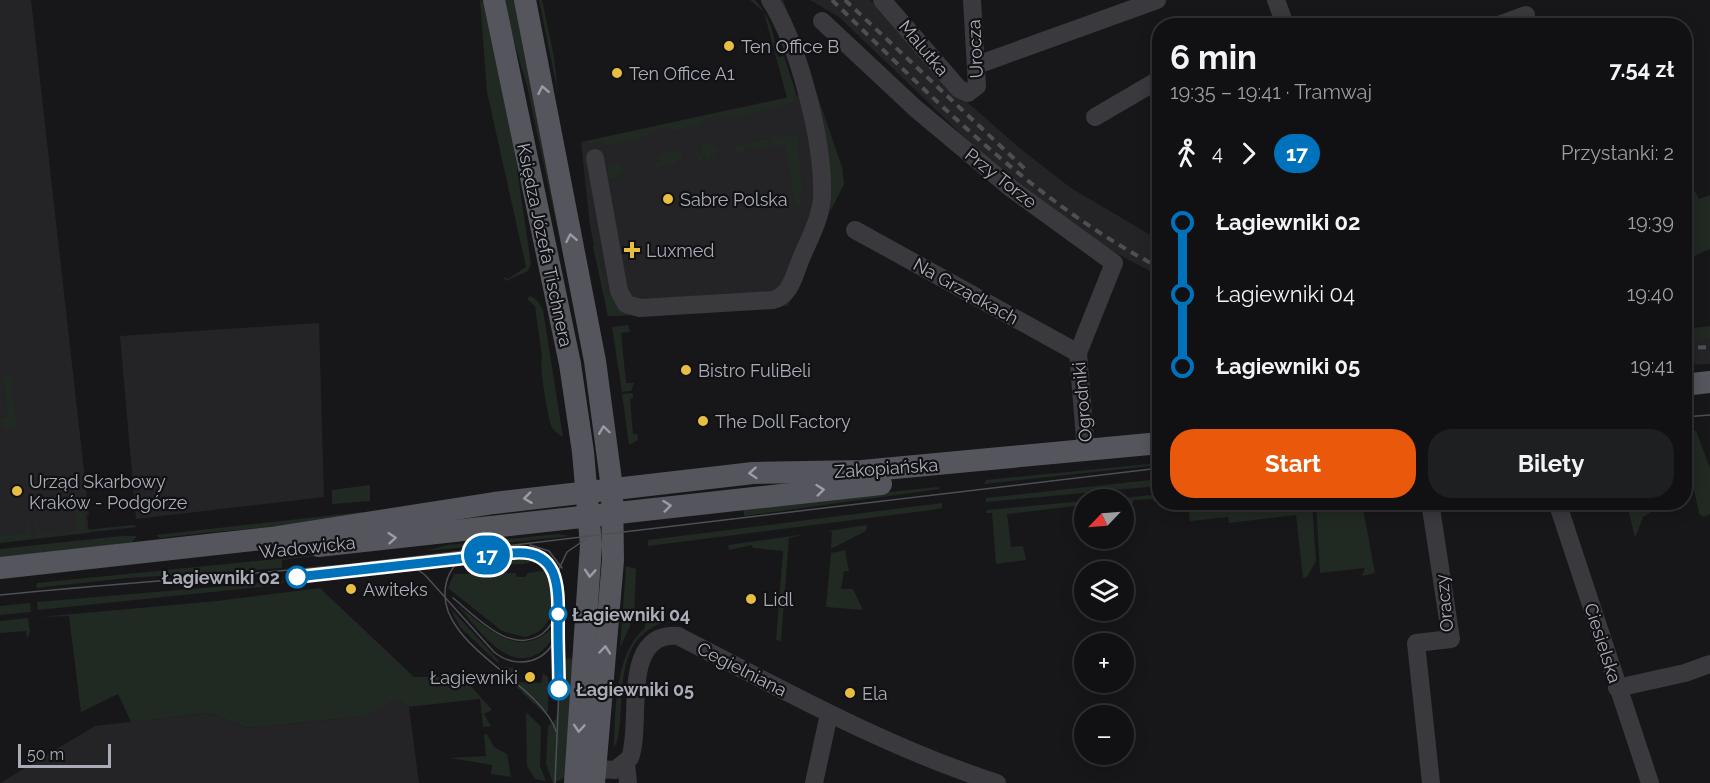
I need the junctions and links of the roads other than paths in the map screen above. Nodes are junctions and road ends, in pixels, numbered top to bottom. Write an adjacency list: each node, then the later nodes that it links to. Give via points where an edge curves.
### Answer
1 (494, 0): 25 (main road, Księdza Józefa Tischnera, via 570,364)
2 (525, 0): 24 (main road, Księdza Józefa Tischnera, one-way to 2, via 595,361)
3 (770, 0): 14 (street, via 785,28 805,87 816,133 822,196 820,212 783,296 773,300 640,309 626,304 619,291)
4 (882, 0): 12 (street, Malutka, via 959,89)
5 (972, 0): 10 (street, Urocza)
6 (1157, 0): 10 (street)
7 (1276, 0): 8 (street)
8 (1283, 18)
9 (822, 21): 16 (street, Przy Torze, via 915,108 1012,189 1114,263)
10 (978, 65): 12 (street, Urocza, via 977,86)
11 (1152, 84): 13 (street)
12 (968, 93)
13 (1095, 117)
14 (595, 158)
15 (855, 230): 16 (street, Na Grządkach)
16 (1078, 353): 22 (street, Ogrodniki)
17 (1710, 382): 18 (main road)
18 (1692, 384)
19 (1710, 396): 20 (main road)
20 (1692, 398)
21 (1152, 444): 22 (main road, Zakopiańska)
22 (1086, 451): 24 (main road, Zakopiańska, one-way to 24, via 862,471 753,473)
23 (1152, 456): 28 (main road, Zakopiańska, one-way to 23)
24 (612, 488): 25 (main road, Wadowicka); 28 (main road, Księdza Józefa Tischnera)
25 (586, 491): 29 (main road, Księdza Józefa Tischnera); 30 (main road, Wadowicka, one-way to 30, via 300,534)
26 (1431, 510): 40 (street, Oraczy, via 1451,639 1416,643)
27 (1560, 510): 33 (street, Ciesielska)
28 (614, 512): 29 (main road, Wadowicka); 36 (main road, Księdza Józefa Tischnera, one-way to 28, via 613,560)
29 (589, 515): 31 (main road, Wadowicka, one-way to 29); 36 (main road, Księdza Józefa Tischnera, one-way to 36)
30 (0, 568)
31 (0, 581)
32 (1710, 664): 33 (street, via 1685,674)
33 (1617, 688): 41 (street, Ciesielska)
34 (829, 714): 35 (street, Cegielniana, via 678,636 667,635 643,650 632,754); 38 (street); 39 (street, Cegielniana, via 946,767)
35 (626, 764): 36 (street); 37 (street)
36 (585, 776)
37 (628, 783)
38 (814, 783)
39 (997, 783)
40 (1431, 783)
41 (1650, 783)

